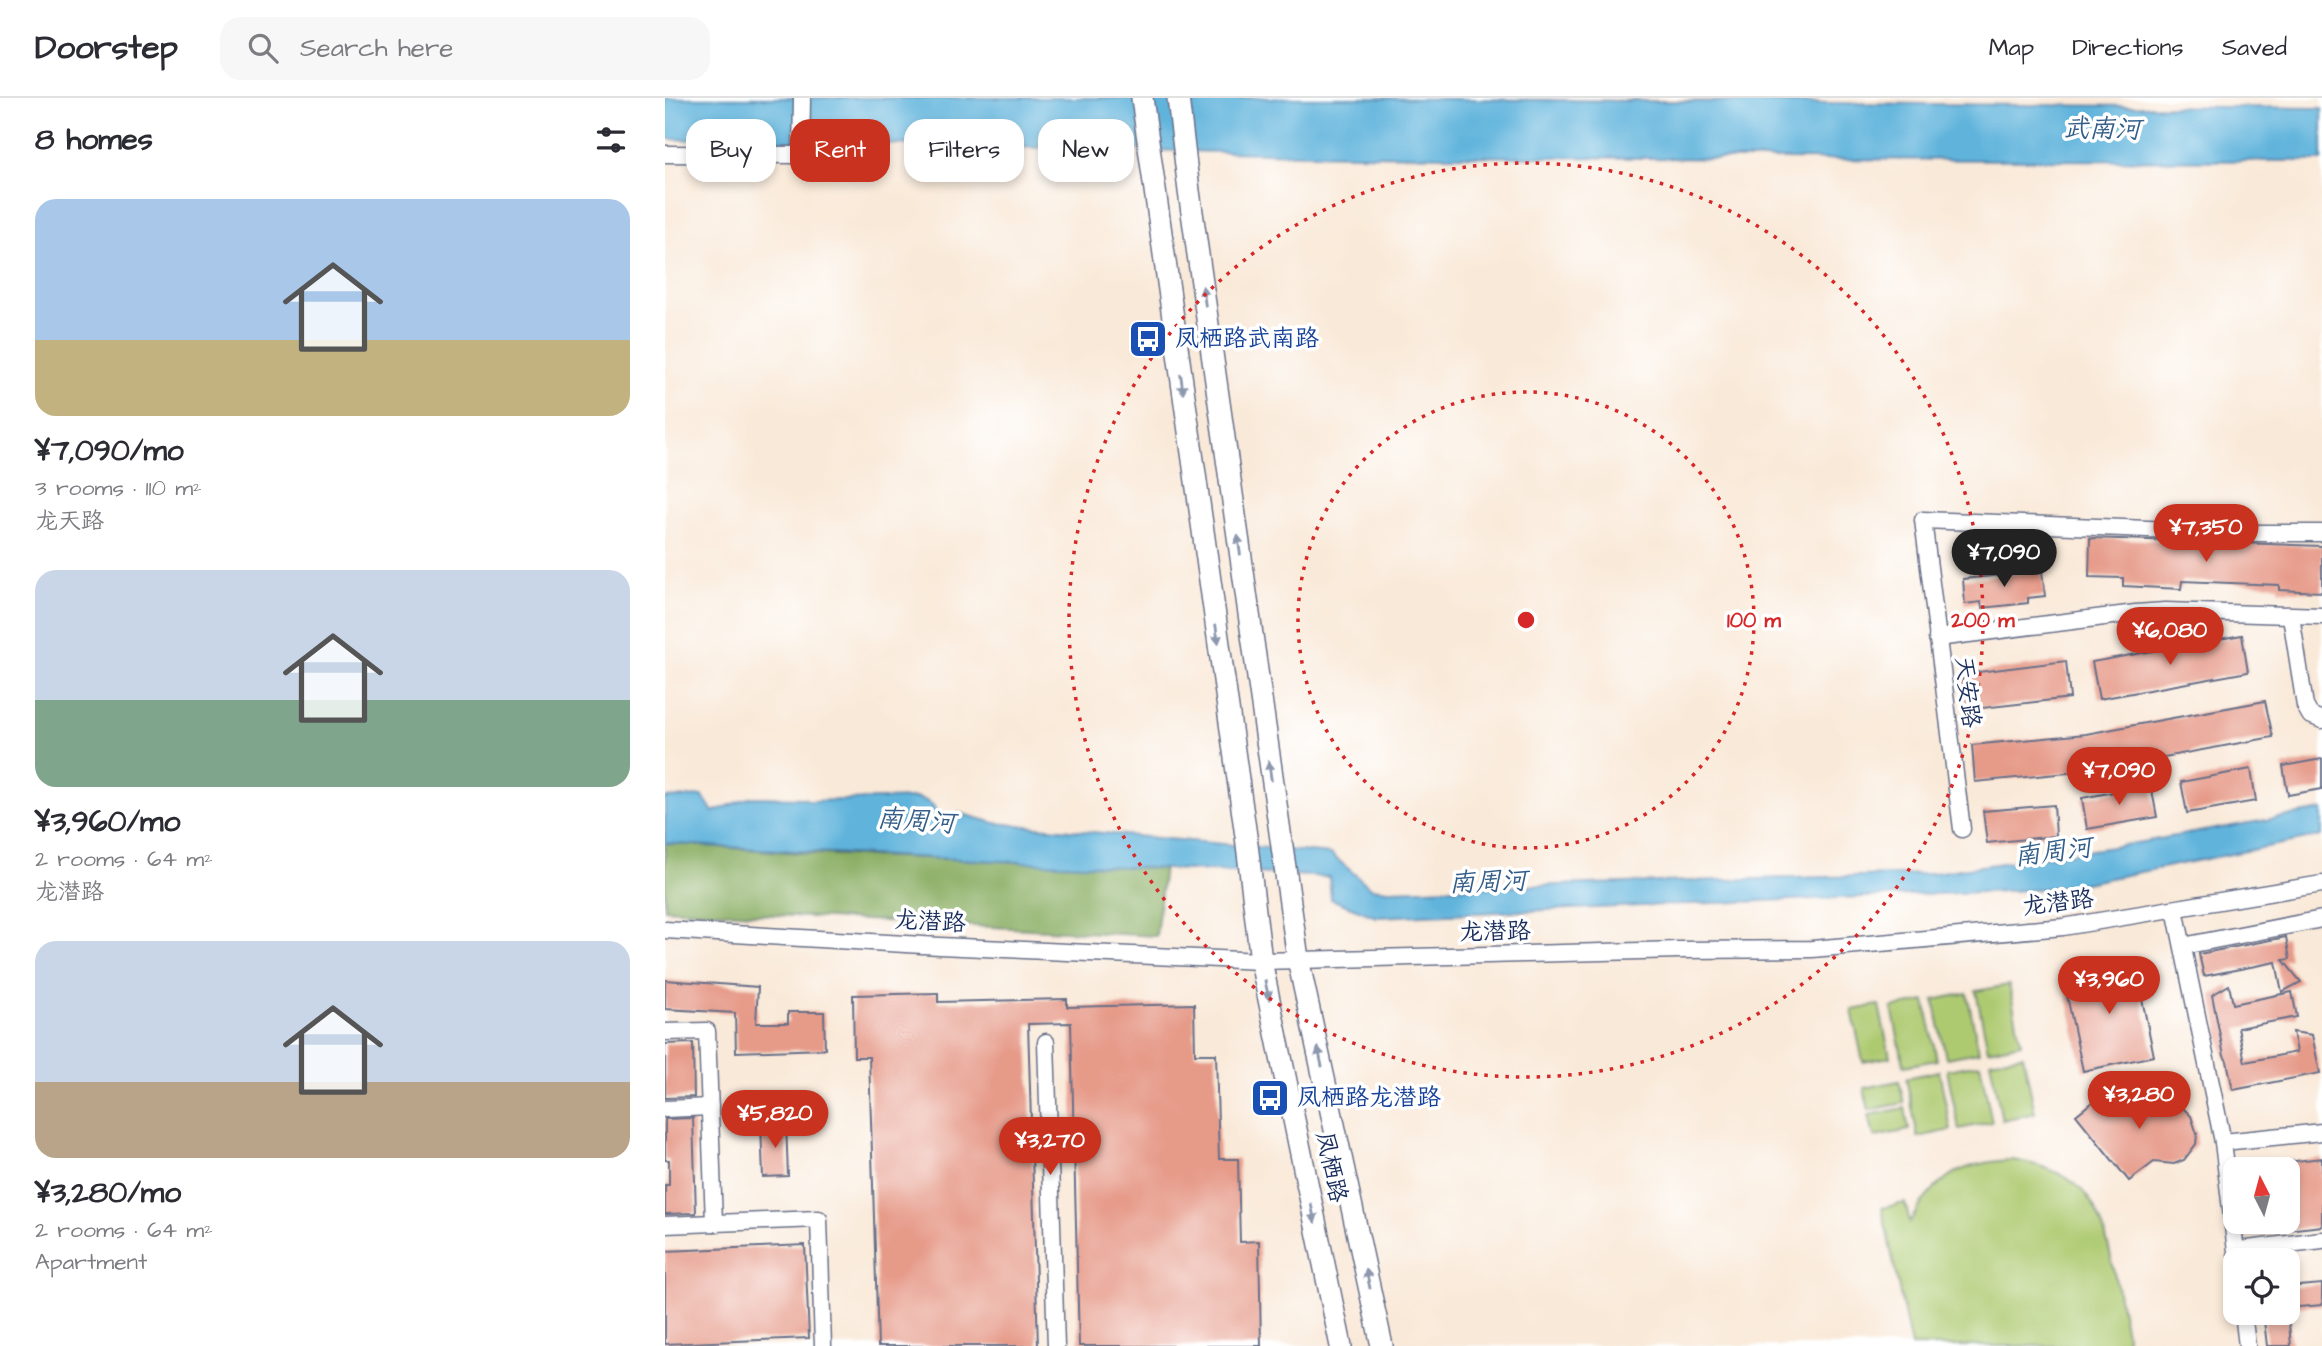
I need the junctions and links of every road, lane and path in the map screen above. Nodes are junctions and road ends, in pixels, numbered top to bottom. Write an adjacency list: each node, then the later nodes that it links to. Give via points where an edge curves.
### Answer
1 (802, 98): 4 (street, via 801,155)
2 (1142, 98): 17 (main road, 凤栖路, one-way to 17)
3 (1178, 98): 16 (main road, 凤栖路, one-way to 3)
4 (665, 154)
5 (2322, 533): 8 (street, 天安路, via 1923,520)
6 (2291, 616): 7 (street); 8 (street, via 2165,611); 9 (street, via 2305,706 2310,715)
7 (2322, 616)
8 (1937, 638): 10 (street, 天安路)
9 (2322, 720)
10 (1962, 830)
11 (2322, 884): 12 (street, 龙潜路)
12 (2175, 909): 15 (street); 16 (street, 龙潜路, via 2063,928 1812,949)
13 (2322, 919): 15 (street)
14 (665, 930): 17 (street, 龙潜路)
15 (2183, 946): 23 (street)
16 (1298, 959): 17 (street, 龙潜路); 33 (main road, 凤栖路, one-way to 16)
17 (1261, 961): 32 (main road, 凤栖路, one-way to 32)
18 (665, 1032): 20 (street, via 707,1031)
19 (1046, 1042): 31 (street)
20 (709, 1107): 21 (street); 24 (street)
21 (665, 1109)
22 (2322, 1132): 23 (street)
23 (2224, 1142): 27 (street)
24 (714, 1223): 25 (street); 30 (street, via 818,1219)
25 (665, 1225)
26 (2322, 1240): 28 (street)
27 (2237, 1248)
28 (2277, 1248)
29 (2245, 1325): 34 (street)
30 (823, 1346)
31 (1056, 1346)
32 (1341, 1346)
33 (1383, 1346)
34 (2247, 1346)

